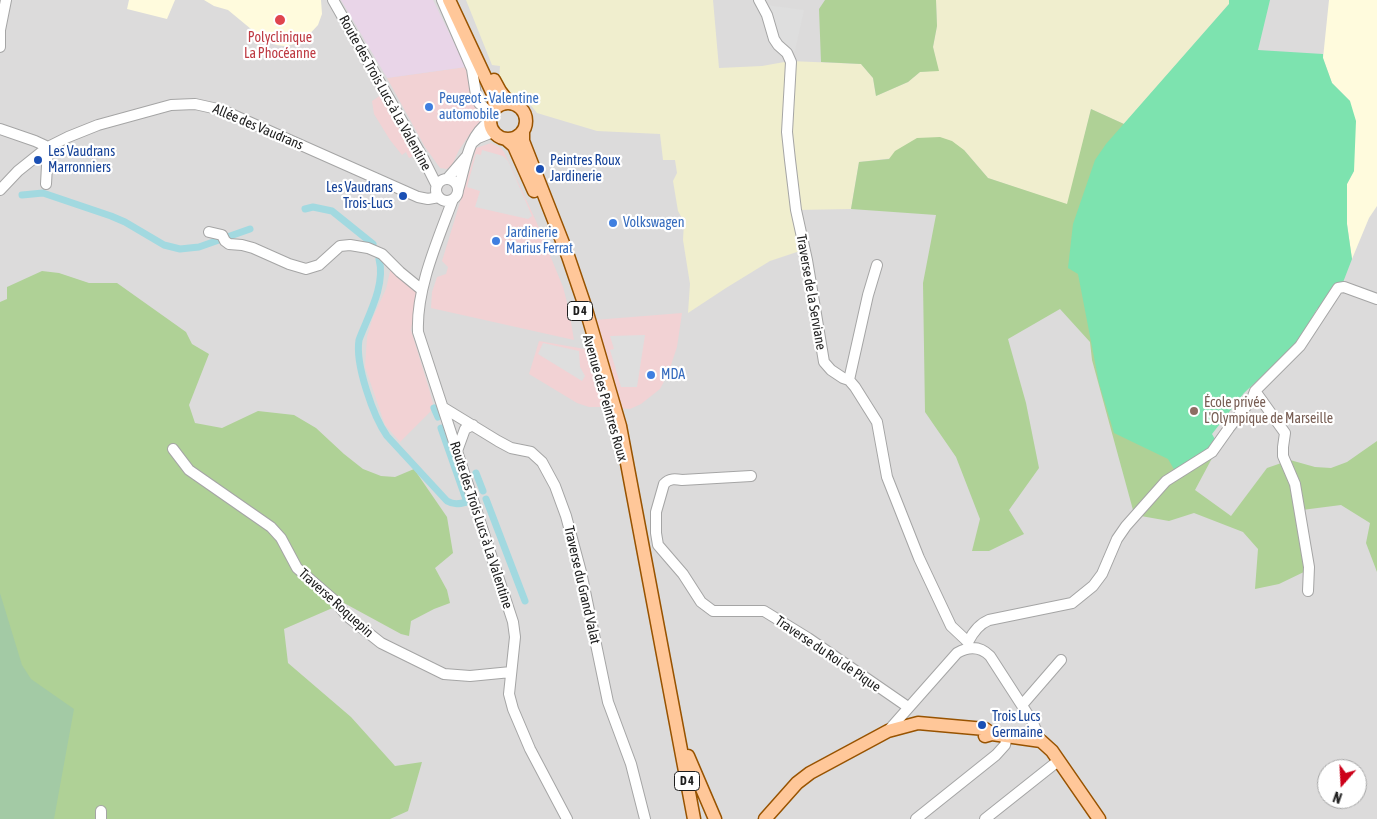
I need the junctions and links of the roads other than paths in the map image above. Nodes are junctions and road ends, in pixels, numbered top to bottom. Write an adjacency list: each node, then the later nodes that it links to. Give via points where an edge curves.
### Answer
1 (6, 0): 7 (street)
2 (333, 0): 18 (street, Route des Trois Lucs à La Valentine)
3 (442, 0): 9 (street, via 472,69 476,95)
4 (449, 0): 9 (main road, via 493,94)
5 (457, 0): 8 (main road, via 500,91)
6 (759, 0): 23 (street, Traverse de la Serviane, via 774,39 791,62 790,160 823,358 826,366)
7 (0, 47)
8 (509, 103): 9 (main road, via 502,104); 11 (main road, via 519,106 525,113)
9 (492, 119): 12 (main road, via 499,137); 14 (street, via 476,133)
10 (0, 129): 13 (street)
11 (523, 132): 12 (main road); 30 (main road, Avenue des Peintres Roux / D 4, via 523,141 585,306 620,426)
12 (506, 139): 30 (main road, Avenue des Peintres Roux / D 4, via 514,146 563,258)
13 (48, 148): 16 (street); 17 (street, Allée des Vaudrans); 18 (street, Allée des Vaudrans, via 98,125 171,105 195,104 222,110 410,194)
14 (467, 156): 15 (street); 18 (street, via 466,164)
15 (447, 179): 18 (street, via 441,181); 18 (street, via 455,182)
16 (46, 184)
17 (0, 190)
18 (444, 193): 21 (street, Route des Trois Lucs à La Valentine, via 443,226)
19 (209, 232): 21 (street, via 306,269 319,265 340,246 368,248 382,254)
20 (877, 264): 23 (street)
21 (422, 290): 25 (street, Route des Trois Lucs à La Valentine, via 417,314 418,332)
22 (1377, 299): 24 (street, via 1344,287 1338,288 1300,346)
23 (849, 380): 32 (street, Traverse de la Serviane, via 877,422 887,477 919,558 951,626)
24 (1255, 391): 31 (street, via 1286,433 1283,456 1295,484 1309,567); 32 (street, via 1252,400 1212,452 1166,481 1126,526 1093,586 1072,604 982,623 971,635)
25 (444, 408): 26 (street, Traverse du Grand Valat); 28 (street, Route des Trois Lucs à La Valentine)
26 (473, 425): 28 (street, via 465,430); 44 (street, Traverse du Grand Valat, via 511,448 530,452 542,462 555,486 581,572 608,702 631,764)
27 (173, 449): 34 (street, Traverse Roquepin, via 189,470 271,527 281,538 297,568 334,600 347,616 382,643 444,674 470,676)
28 (457, 451): 34 (street, Route des Trois Lucs à La Valentine, via 513,622 516,637)
29 (751, 476): 36 (street, Traverse du Roi de Pique, via 667,480 656,512 658,545 712,611 764,611)
30 (632, 493): 41 (main road, Avenue des Peintres Roux / D 4)
31 (1308, 591)
32 (968, 645): 35 (street, via 990,656); 36 (street)
33 (1062, 660): 35 (street)
34 (511, 672): 43 (street, Route des Trois Lucs à La Valentine, via 513,709)
35 (1022, 705): 37 (street)
36 (908, 707): 38 (street)
37 (1030, 718): 40 (street); 40 (street)
38 (893, 730): 39 (main road); 47 (main road, via 810,772)
39 (999, 735): 40 (main road); 48 (street, via 996,755)
40 (1034, 740): 42 (main road)
41 (680, 743): 45 (main road, Avenue des Peintres Roux / D 4); 46 (main road)
42 (1056, 759): 49 (street); 50 (main road)
43 (567, 819)
44 (646, 819)
45 (694, 819)
46 (715, 819)
47 (765, 819)
48 (916, 819)
49 (985, 819)
50 (1100, 819)

